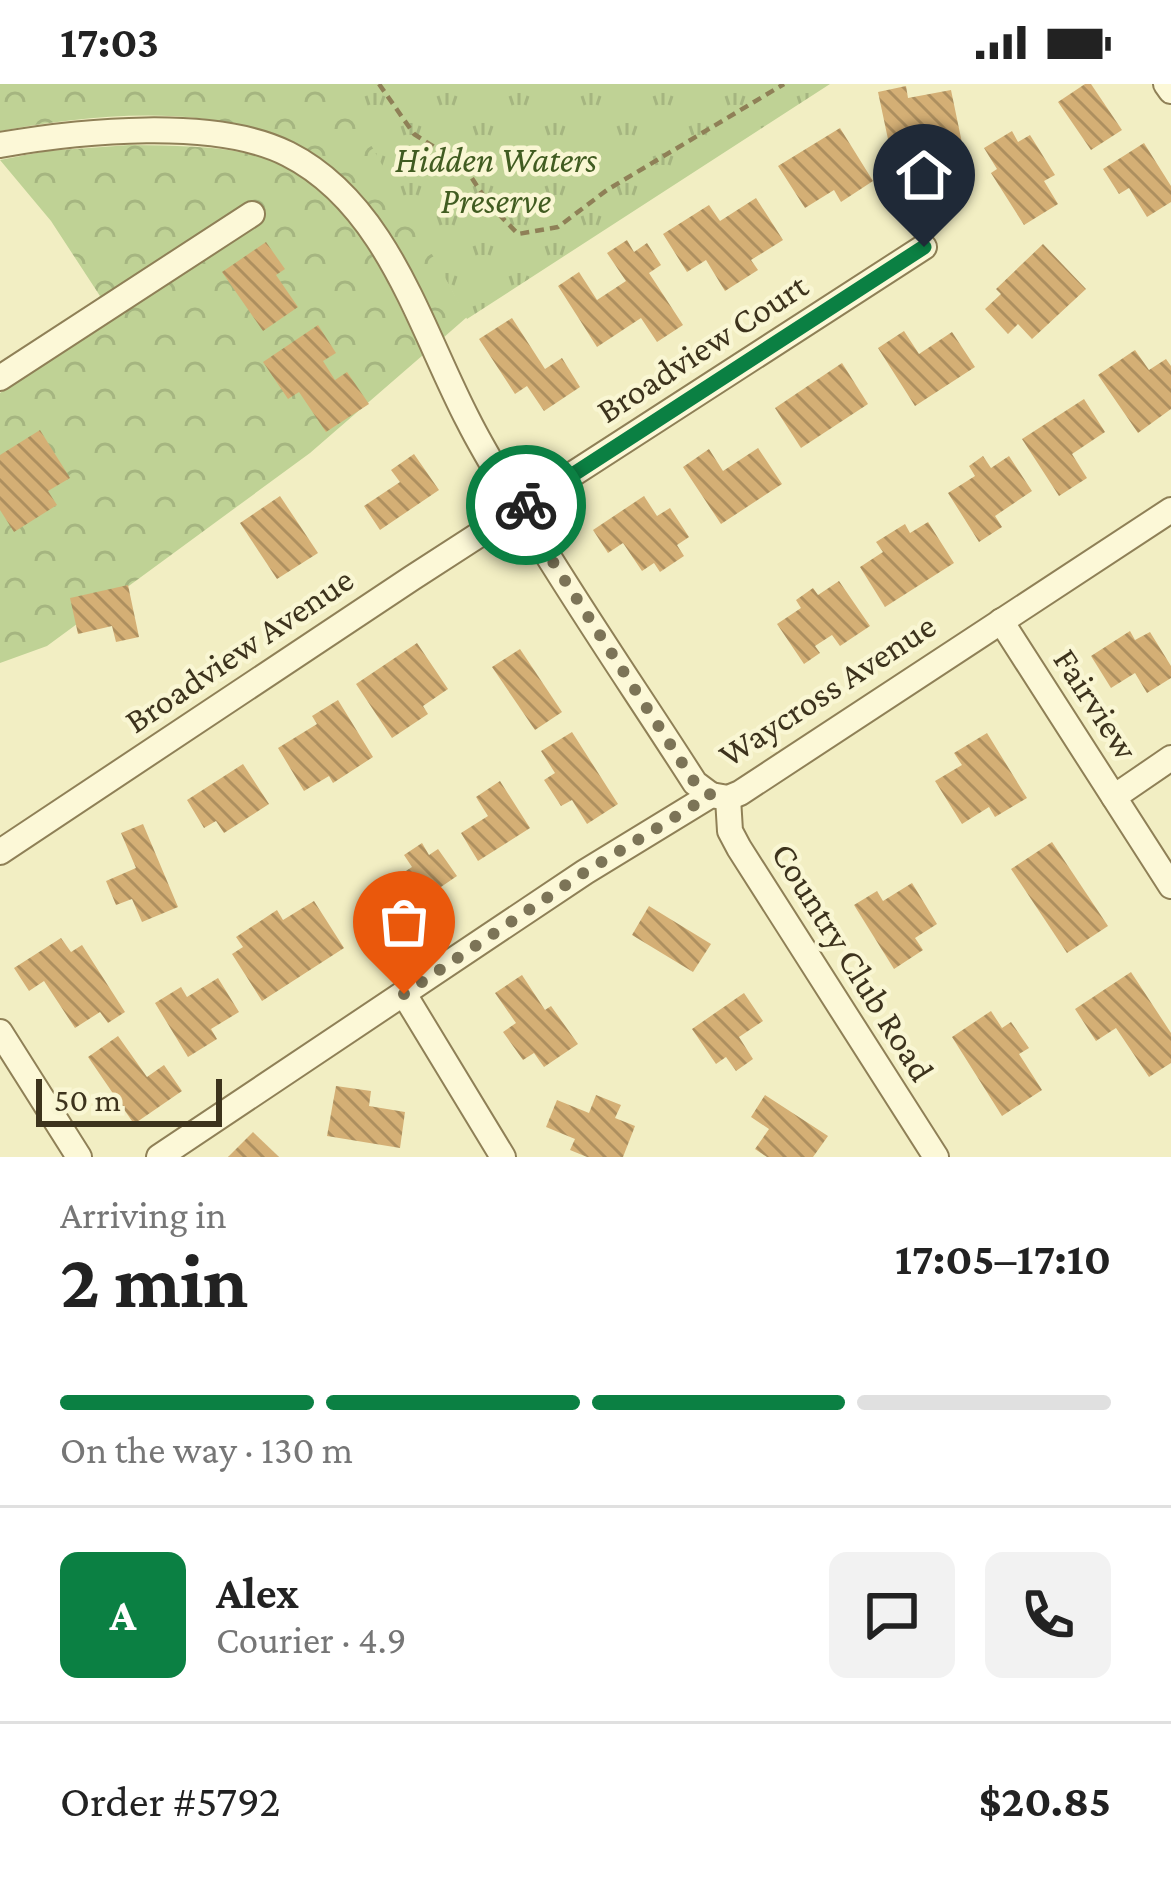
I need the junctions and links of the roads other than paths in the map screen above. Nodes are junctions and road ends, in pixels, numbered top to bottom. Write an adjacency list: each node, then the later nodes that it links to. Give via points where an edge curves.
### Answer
1 (0, 145): 5 (street, Country Club Road, via 128,131 200,134 259,142 320,174 370,228)
2 (252, 214): 4 (street)
3 (924, 247): 5 (street, Broadview Court)
4 (0, 377)
5 (519, 509): 9 (street, Country Club Road, via 695,783); 11 (street, Broadview Avenue)
6 (1171, 510): 7 (street, Waycross Avenue)
7 (1001, 621): 9 (street, Waycross Avenue); 10 (street, Fairview)
8 (1171, 758): 10 (street)
9 (720, 796): 13 (street, Waycross Avenue, via 585,872); 18 (street, Country Club Road, via 739,848)
10 (1114, 797): 12 (street, Fairview)
11 (0, 852)
12 (1171, 886)
13 (404, 994): 16 (street, Waycross Avenue); 17 (street)
14 (0, 1033): 15 (street)
15 (79, 1157)
16 (159, 1157)
17 (503, 1157)
18 (936, 1157)

